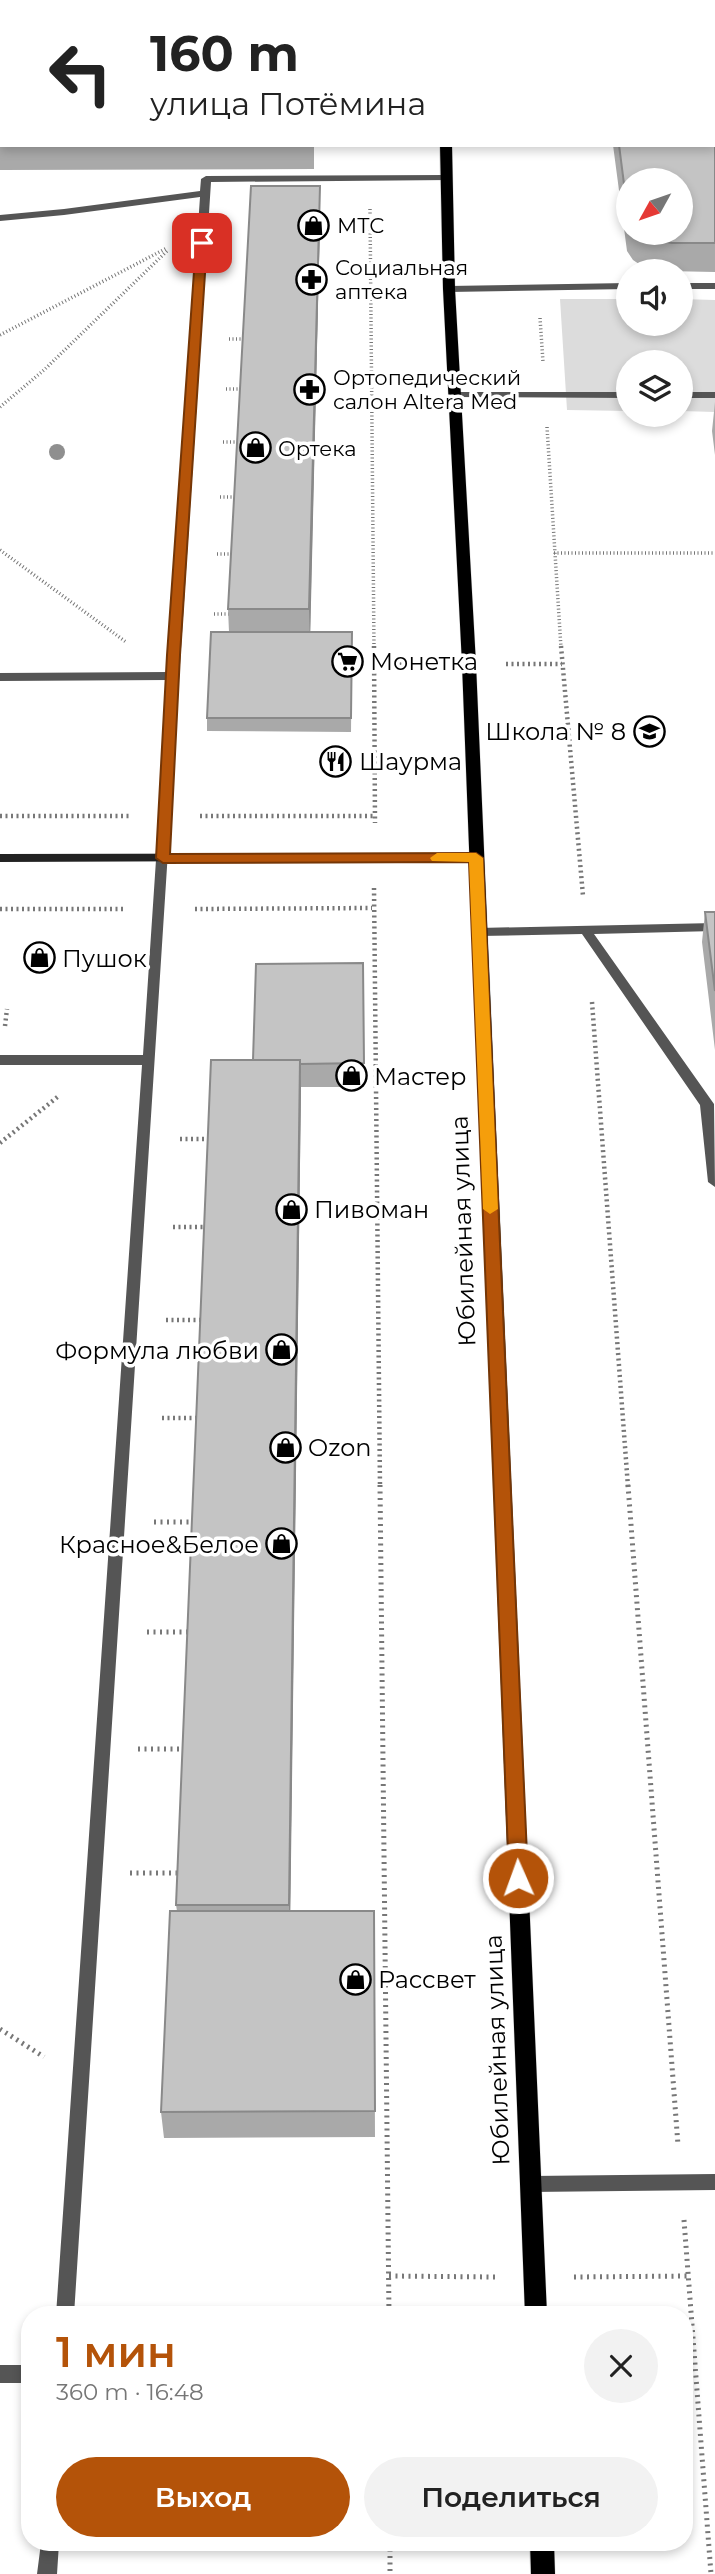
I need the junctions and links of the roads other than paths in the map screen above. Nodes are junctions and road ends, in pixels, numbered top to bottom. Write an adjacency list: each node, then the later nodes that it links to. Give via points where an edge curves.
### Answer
1 (446, 147): 2 (main road, Юбилейная улица)
2 (447, 178): 3 (lane, via 206,178); 8 (main road, Юбилейная улица)
3 (205, 193): 4 (lane); 13 (lane)
4 (0, 218)
5 (715, 285): 7 (lane)
6 (616, 286): 8 (lane)
7 (693, 286)
8 (449, 289): 9 (main road, Юбилейная улица)
9 (456, 395): 10 (lane); 17 (main road, Юбилейная улица)
10 (616, 395)
11 (693, 395): 12 (lane)
12 (715, 395)
13 (172, 676): 14 (lane); 16 (lane)
14 (0, 677)
15 (0, 858): 16 (street)
16 (163, 858): 17 (street); 22 (lane)
17 (476, 858): 20 (main road, Юбилейная улица)
18 (715, 927): 19 (lane)
19 (586, 931): 20 (lane); 23 (lane, via 707,1104)
20 (479, 932): 25 (main road, Юбилейная улица)
21 (0, 1060): 22 (lane)
22 (149, 1060): 26 (lane)
23 (715, 1182)
24 (715, 2182): 25 (lane)
25 (531, 2184): 27 (main road, Юбилейная улица)
26 (66, 2306)
27 (536, 2306)
28 (0, 2374): 29 (lane)
29 (21, 2374)
30 (49, 2551): 32 (lane)
31 (542, 2551): 33 (main road)
32 (47, 2574)
33 (543, 2574)

